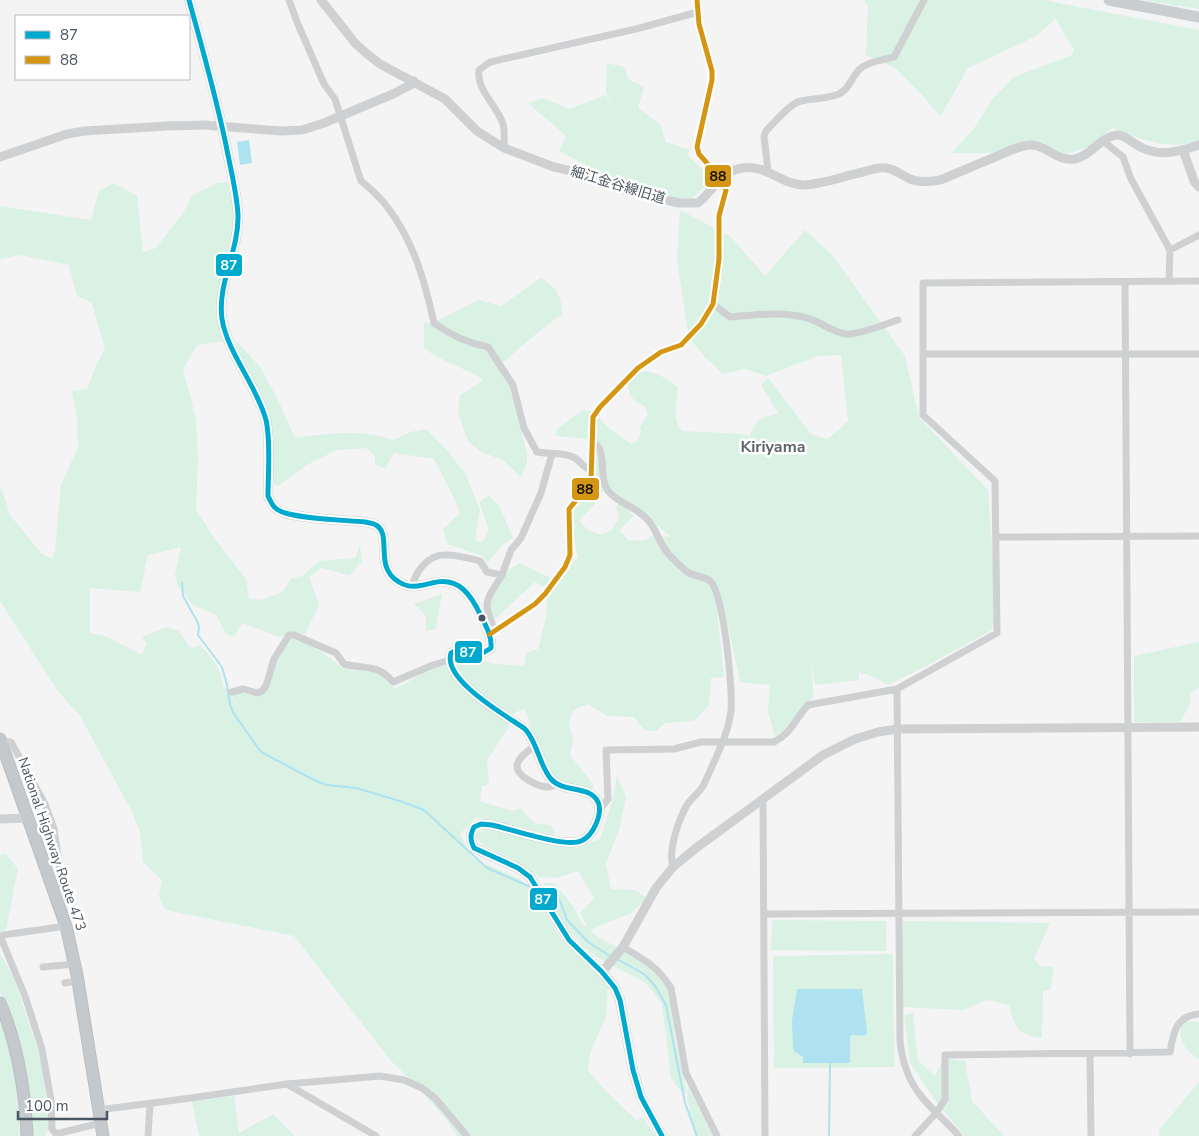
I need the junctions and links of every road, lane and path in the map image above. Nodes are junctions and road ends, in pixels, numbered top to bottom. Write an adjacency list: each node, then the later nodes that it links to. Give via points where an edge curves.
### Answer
1 (189, 0): 11 (main road)
2 (290, 0): 10 (street, via 320,76 335,99)
3 (321, 0): 9 (street, 細江金谷線旧道, via 366,53)
4 (697, 0): 7 (street)
5 (924, 0): 17 (street, via 894,57 859,69 840,94 799,101 766,131)
6 (1109, 0): 8 (main road)
7 (698, 12): 14 (street, via 511,56 484,66 479,70 478,82 503,125); 18 (street, via 712,80 697,146 699,154)
8 (1199, 17)
9 (414, 81): 10 (street, via 393,94); 14 (street, 細江金谷線旧道, via 445,99 477,131)
10 (341, 116): 11 (street, via 302,130); 31 (street, via 361,181 388,207 416,257 434,323 472,344 488,347 513,385 524,428 537,452)
11 (223, 126): 16 (street, via 75,132); 37 (main road, via 238,216 237,240 223,286 222,321 266,420 268,496 279,511 291,515 376,525 384,538 385,566 398,582)
12 (1103, 141): 15 (street, 細江金谷線旧道, via 1120,135 1151,152); 17 (street, 細江金谷線旧道, via 1076,159 1063,159 1032,145 931,182 910,179 885,168 801,185); 21 (street, via 1123,157)
13 (1199, 145): 15 (street, 細江金谷線旧道)
14 (504, 148): 18 (street, 細江金谷線旧道, via 554,167 598,177 627,191 679,203 698,203)
15 (1183, 150): 19 (street)
16 (0, 157)
17 (768, 171): 18 (street, 細江金谷線旧道, via 742,168)
18 (720, 178): 25 (street, via 726,190 719,216 719,259)
19 (1199, 187)
20 (1199, 235): 21 (street)
21 (1170, 250): 22 (street)
22 (1169, 281): 23 (street); 24 (street)
23 (1199, 281)
24 (1125, 282): 27 (street, via 923,283); 28 (street)
25 (712, 304): 26 (street, via 730,318 792,315 815,320 847,334); 30 (street, via 701,324 681,345 661,352 638,368 600,407 593,417)
26 (898, 320)
27 (923, 354): 28 (street); 35 (street, via 923,415 995,481)
28 (1127, 354): 29 (street); 33 (street)
29 (1199, 354)
30 (593, 441): 32 (street); 46 (street, via 600,450 604,481 610,493 637,509 656,531 666,552 686,571 709,580 715,588 729,668 731,710)
31 (552, 454): 32 (street, via 570,455); 36 (street, via 541,493 521,538 511,550)
32 (592, 471): 38 (street, via 592,482 569,509 570,555 565,566 535,604)
33 (1127, 536): 34 (street); 35 (street); 42 (street)
34 (1199, 536)
35 (996, 537): 40 (street, via 997,633)
36 (502, 575): 37 (street, via 487,572 480,561 442,555 429,560 418,571); 38 (street, via 486,602)
37 (412, 587): 38 (main road, via 444,582 463,589 472,596)
38 (492, 633): 39 (main road, via 488,651 455,651 451,653)
39 (450, 660): 41 (street, via 393,682 377,669 344,664 336,653 289,635 274,659 262,691 257,693 243,689); 47 (main road, via 468,689 525,729)
40 (897, 689): 44 (street); 46 (street, via 808,705 792,729 774,742)
41 (232, 692)
42 (1128, 727): 43 (street); 44 (street); 55 (street)
43 (1199, 727)
44 (898, 729): 49 (street, via 854,739 824,755); 58 (street)
45 (0, 740): 51 (highway, National Highway Route 473); 54 (street, via 11,742 45,804 54,829 64,897)
46 (722, 741): 50 (street, via 674,748 606,750 608,799); 53 (street, via 704,786 687,805 677,830 671,860)
47 (535, 744): 48 (main road, via 546,772); 48 (street, via 518,761 518,771 539,785 549,787)
48 (556, 784): 50 (main road, via 589,793 599,802)
49 (763, 800): 53 (street); 57 (street)
50 (600, 810): 63 (main road, via 590,835 580,841 561,842 481,824 474,827 470,839 474,848 530,877 570,940)
51 (29, 818): 52 (street); 54 (highway, National Highway Route 473)
52 (0, 819)
53 (674, 867): 60 (street, via 656,888)
54 (57, 900): 59 (highway, National Highway Route 473)
55 (1129, 912): 56 (street); 58 (street); 69 (street)
56 (1199, 912)
57 (764, 914): 58 (street); 83 (street)
58 (899, 914): 73 (street, via 902,1057 920,1095)
59 (66, 926): 61 (highway, National Highway Route 473); 75 (street, via 3,935 1,938 25,996 42,1050 51,1100 52,1129)
60 (623, 947): 63 (street); 82 (street, via 655,966 671,988 686,1073)
61 (75, 964): 62 (street); 64 (highway, National Highway Route 473)
62 (42, 967)
63 (602, 972): 81 (main road, via 620,1000 633,1070)
64 (78, 981): 65 (street); 72 (highway, National Highway Route 473)
65 (65, 983)
66 (0, 1003): 76 (highway, via 18,1062)
67 (1199, 1014): 69 (street, via 1185,1017 1177,1024 1170,1052)
68 (1090, 1054): 69 (street); 73 (street, via 945,1055 945,1099); 86 (street)
69 (1130, 1054)
70 (288, 1084): 71 (street); 79 (street); 80 (street, via 380,1076 404,1080 435,1098)
71 (150, 1104): 72 (street); 78 (street)
72 (98, 1110): 74 (highway, National Highway Route 473)
73 (938, 1112): 84 (street); 85 (street)
74 (101, 1124): 75 (street); 77 (highway, National Highway Route 473)
75 (57, 1135)
76 (27, 1136)
77 (103, 1136)
78 (148, 1136)
79 (376, 1136)
80 (467, 1136)
81 (662, 1136)
82 (717, 1136)
83 (765, 1136)
84 (915, 1136)
85 (958, 1136)
86 (1091, 1136)

